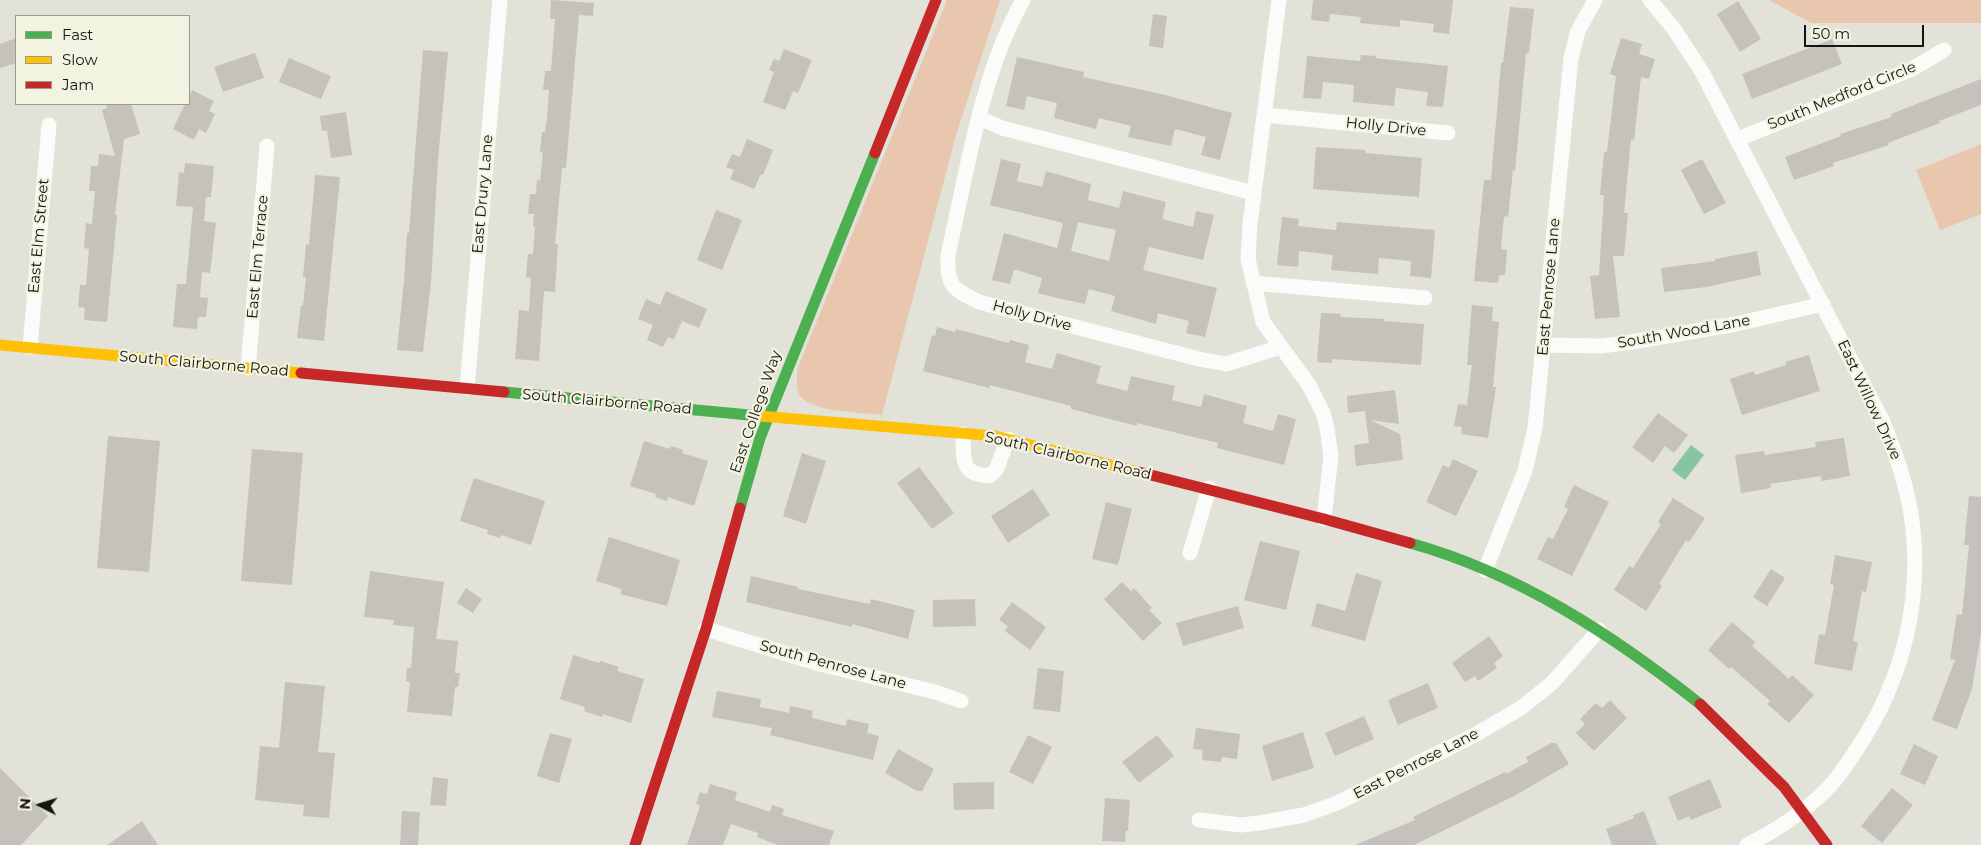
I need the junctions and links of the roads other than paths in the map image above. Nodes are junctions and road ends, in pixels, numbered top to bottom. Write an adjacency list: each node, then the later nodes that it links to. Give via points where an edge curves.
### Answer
1 (500, 0): 23 (street, East Drury Lane)
2 (936, 0): 24 (street, East College Way)
3 (1023, 0): 9 (street, Holly Drive, via 995,59)
4 (1278, 0): 8 (street)
5 (1595, 0): 19 (street, East Penrose Lane, via 1578,31 1570,58)
6 (1650, 0): 12 (street, East Willow Drive, via 1702,72)
7 (1944, 50): 12 (street, South Medford Circle, via 1912,69)
8 (1264, 115): 11 (street, Holly Drive); 14 (street)
9 (980, 118): 14 (street, via 1002,128); 20 (street, Holly Drive, via 948,255 947,273 956,290 979,302 1199,360 1226,364)
10 (49, 125): 21 (street, East Elm Street)
11 (1448, 133)
12 (1738, 139): 17 (street, East Willow Drive)
13 (267, 146): 22 (street, East Elm Terrace)
14 (1254, 193): 15 (street, via 1248,258)
15 (1253, 283): 16 (street); 20 (street, via 1263,322)
16 (1425, 298)
17 (1823, 304): 19 (street, South Wood Lane, via 1736,324 1626,343); 34 (street, East Willow Drive, via 1896,452 1912,516 1914,594 1906,645 1894,681 1874,723 1842,772 1825,792)
18 (0, 345): 21 (street, South Clairborne Road)
19 (1544, 345): 30 (street, East Penrose Lane, via 1535,428 1525,471)
20 (1282, 347): 28 (street, via 1310,385 1327,428 1330,456)
21 (30, 348): 22 (street, South Clairborne Road)
22 (248, 368): 23 (street, South Clairborne Road)
23 (467, 388): 24 (street, South Clairborne Road)
24 (769, 416): 25 (street, South Clairborne Road); 31 (street, East College Way)
25 (963, 434): 26 (street, South Clairborne Road); 26 (street, via 964,460 967,468 976,475 989,476 996,470)
26 (1008, 439): 27 (street, South Clairborne Road)
27 (1209, 488): 28 (street, South Clairborne Road); 29 (street)
28 (1324, 519): 30 (street, South Clairborne Road, via 1442,552)
29 (1190, 553)
30 (1485, 570): 32 (street, South Clairborne Road, via 1562,606)
31 (706, 630): 33 (street, South Penrose Lane); 36 (street, East College Way)
32 (1599, 630): 34 (street, South Clairborne Road, via 1709,711 1784,787); 35 (street, East Penrose Lane, via 1552,683 1521,708 1473,736 1337,803 1304,815 1259,823)
33 (961, 701)
34 (1802, 810): 37 (street, East Willow Drive, via 1776,830); 38 (street, South Clairborne Road)
35 (1199, 820)
36 (635, 845)
37 (1747, 845)
38 (1827, 845)

